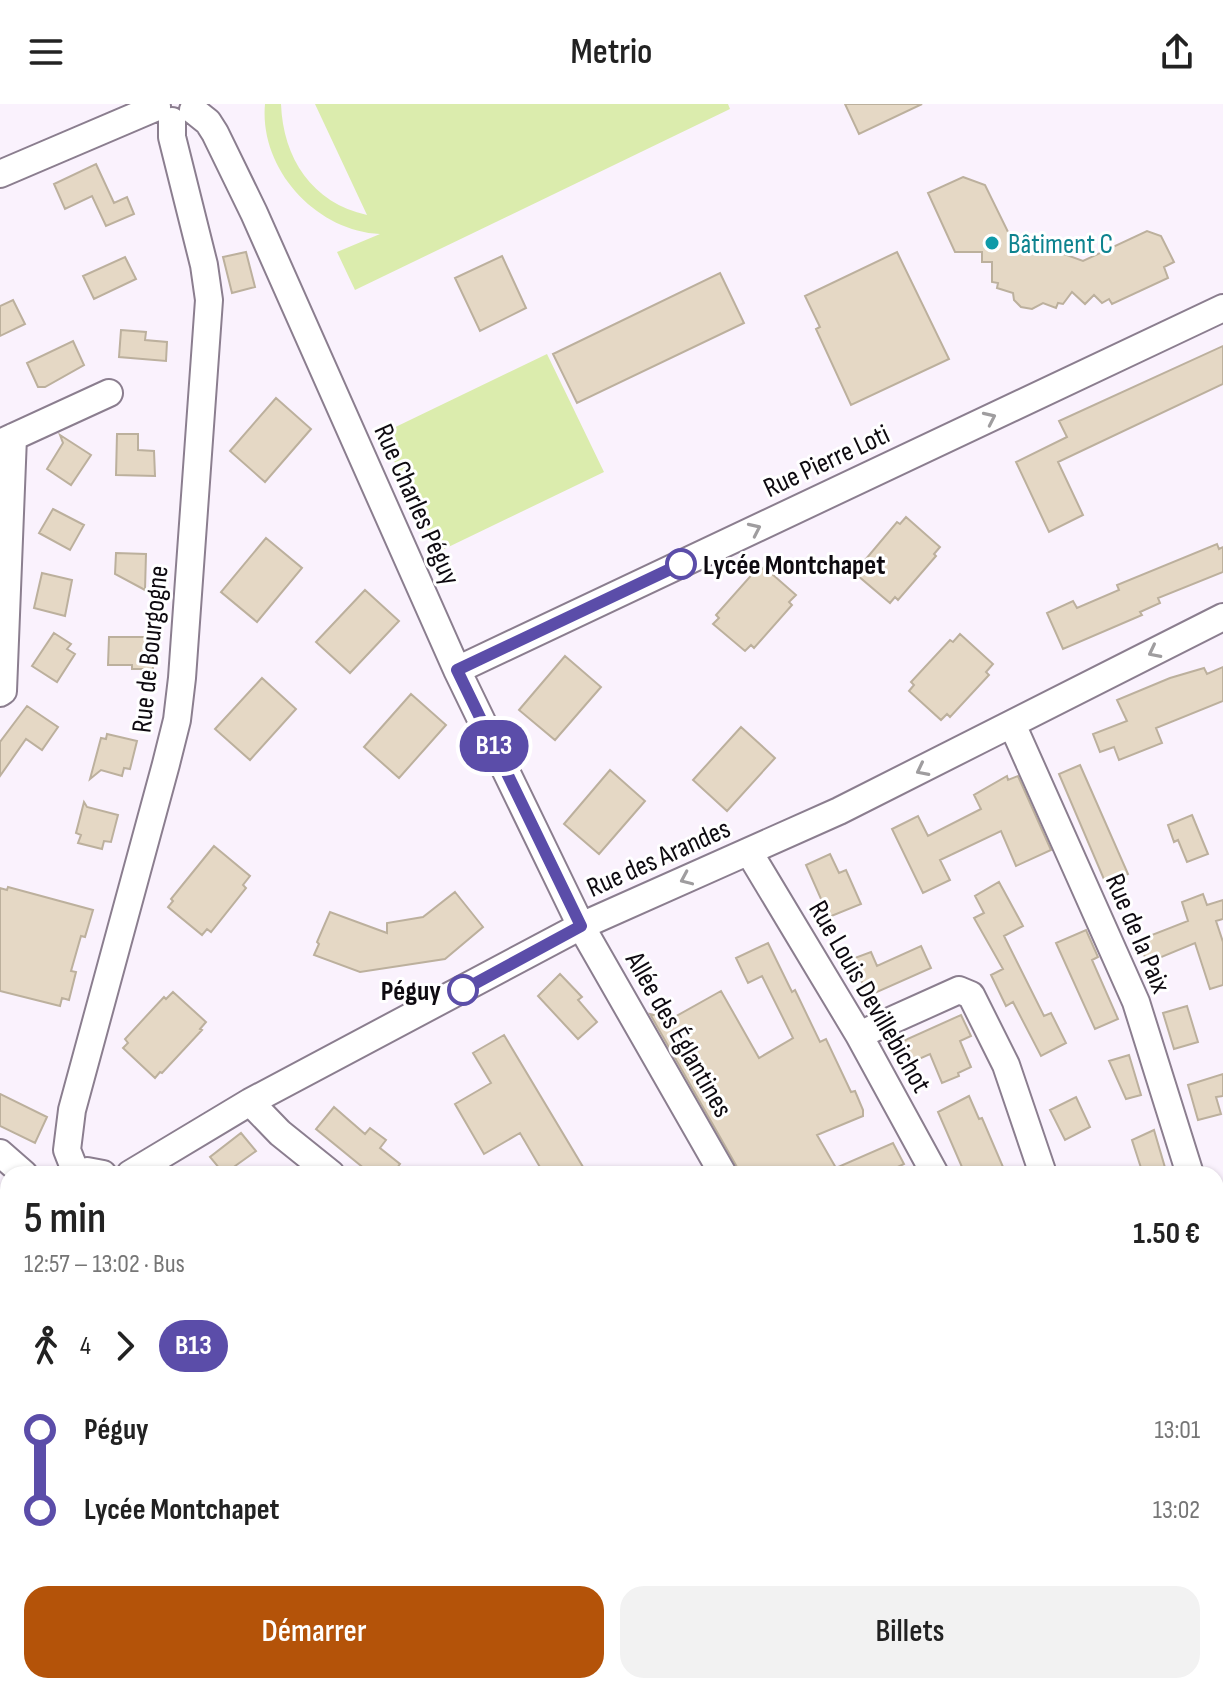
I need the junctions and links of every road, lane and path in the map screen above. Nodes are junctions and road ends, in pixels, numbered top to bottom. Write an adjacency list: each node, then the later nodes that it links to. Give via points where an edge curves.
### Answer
1 (175, 109): 2 (street); 7 (street, Rue Charles Péguy, via 208,122 215,133); 14 (street, Rue de Bourgogne, via 172,137 209,300 182,678 166,764 72,1110 67,1150)
2 (0, 174)
3 (1223, 308): 7 (street, Rue Pierre Loti, one-way to 3)
4 (109, 393): 5 (street)
5 (6, 440): 8 (street)
6 (1223, 617): 9 (street, Rue des Arandes, one-way to 9)
7 (457, 670): 11 (street, Rue Charles Péguy)
8 (0, 693)
9 (1012, 724): 10 (street, Rue des Arandes, one-way to 10); 20 (street, Rue de la Paix, via 1136,1002)
10 (749, 852): 11 (street, Rue des Arandes, one-way to 11); 12 (street, Rue Louis Devillebichot)
11 (581, 926): 13 (street, Rue des Arandes); 17 (street, Allée des Églantines)
12 (859, 1035): 18 (street, Rue Louis Devillebichot); 19 (street, via 959,990 971,995 1006,1065)
13 (250, 1102): 15 (street, Rue des Arandes); 16 (street)
14 (73, 1166)
15 (143, 1166)
16 (321, 1166)
17 (718, 1166)
18 (931, 1166)
19 (1040, 1166)
20 (1187, 1166)

